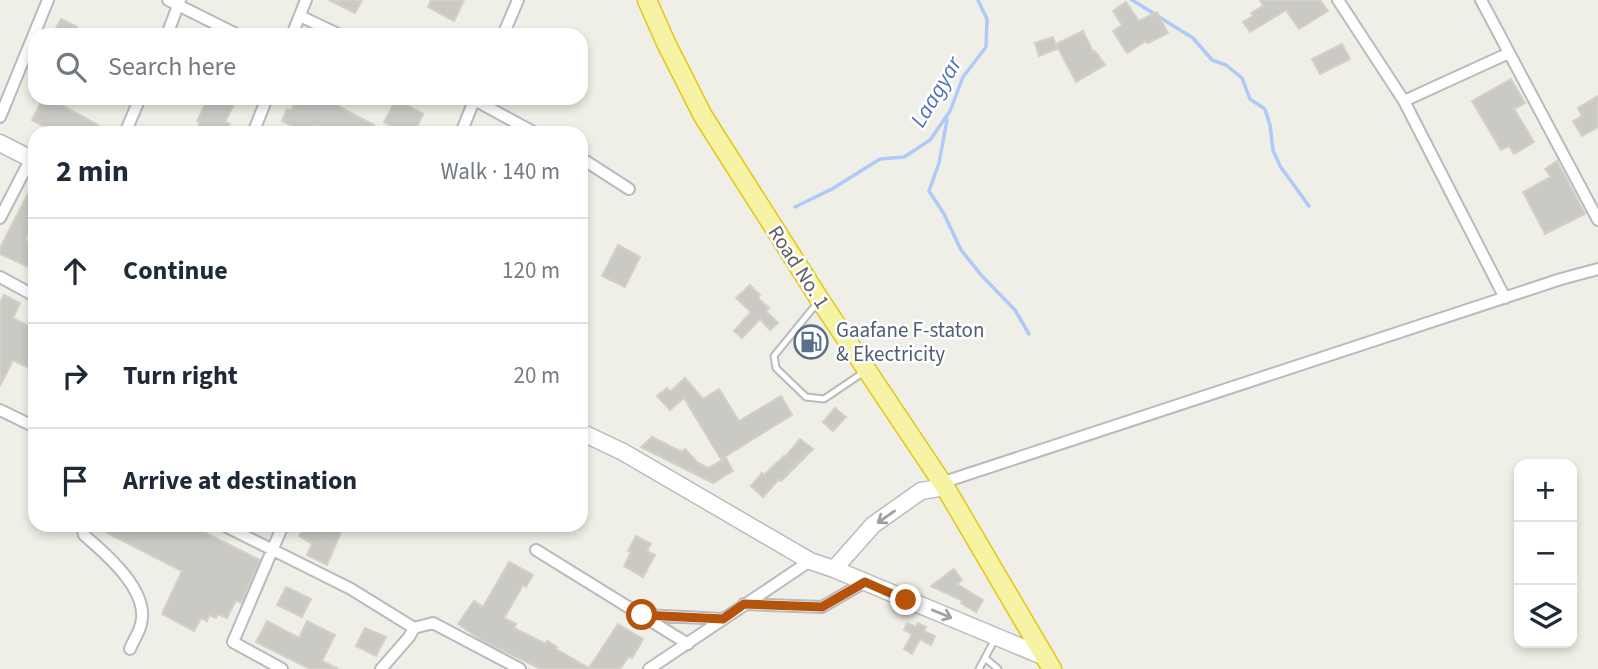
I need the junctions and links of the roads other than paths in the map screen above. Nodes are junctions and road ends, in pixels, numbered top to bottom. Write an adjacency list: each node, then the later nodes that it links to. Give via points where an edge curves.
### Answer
1 (48, 0): 9 (street)
2 (306, 0): 8 (street)
3 (519, 0): 14 (street)
4 (648, 0): 38 (highway, Road No. 1, via 703,117)
5 (1338, 0): 17 (street)
6 (1481, 0): 16 (street)
7 (175, 2): 10 (street); 11 (street)
8 (300, 16): 12 (street); 13 (street)
9 (37, 28)
10 (169, 28)
11 (225, 28)
12 (295, 28)
13 (325, 28)
14 (506, 28)
15 (28, 49): 22 (street)
16 (1509, 53): 17 (street); 33 (street)
17 (1404, 101): 37 (street)
18 (137, 105): 23 (street)
19 (264, 105): 24 (street)
20 (471, 105): 25 (street)
21 (484, 105): 26 (street)
22 (0, 117)
23 (128, 126)
24 (256, 126)
25 (463, 126)
26 (522, 126)
27 (0, 143): 28 (main road)
28 (28, 157)
29 (588, 163): 31 (street)
30 (28, 168): 32 (street)
31 (628, 189)
32 (0, 218)
33 (1598, 220)
34 (1598, 269): 37 (street)
35 (0, 277): 36 (street)
36 (28, 292)
37 (1505, 298): 43 (street)
38 (820, 300): 39 (highway, Road No. 1); 39 (lane, via 775,356 776,368 806,397 824,398)
39 (867, 370): 43 (highway, Road No. 1)
40 (0, 410): 41 (street)
41 (28, 424)
42 (588, 435): 49 (main road)
43 (943, 485): 50 (main road, one-way to 50, via 921,491 873,525); 60 (highway, Road No. 1)
44 (83, 532): 58 (street, via 113,560 141,599 142,622)
45 (236, 532): 48 (street)
46 (280, 532): 48 (street)
47 (536, 550): 53 (street)
48 (271, 551): 55 (street, via 351,589); 61 (street, via 233,642)
49 (810, 561): 50 (main road); 52 (street)
50 (834, 569): 51 (main road)
51 (865, 582): 52 (street, via 822,607); 56 (main road, one-way to 56)
52 (744, 604): 54 (street)
53 (642, 615): 54 (street); 57 (street)
54 (723, 619): 57 (street)
55 (414, 628): 62 (street); 63 (street, via 433,623)
56 (997, 636): 59 (lane); 60 (main road)
57 (688, 644): 64 (street)
58 (130, 649)
59 (985, 658): 65 (lane); 66 (lane)
60 (1049, 663)
61 (282, 669)
62 (381, 669)
63 (520, 669)
64 (649, 669)
65 (979, 669)
66 (998, 669)

